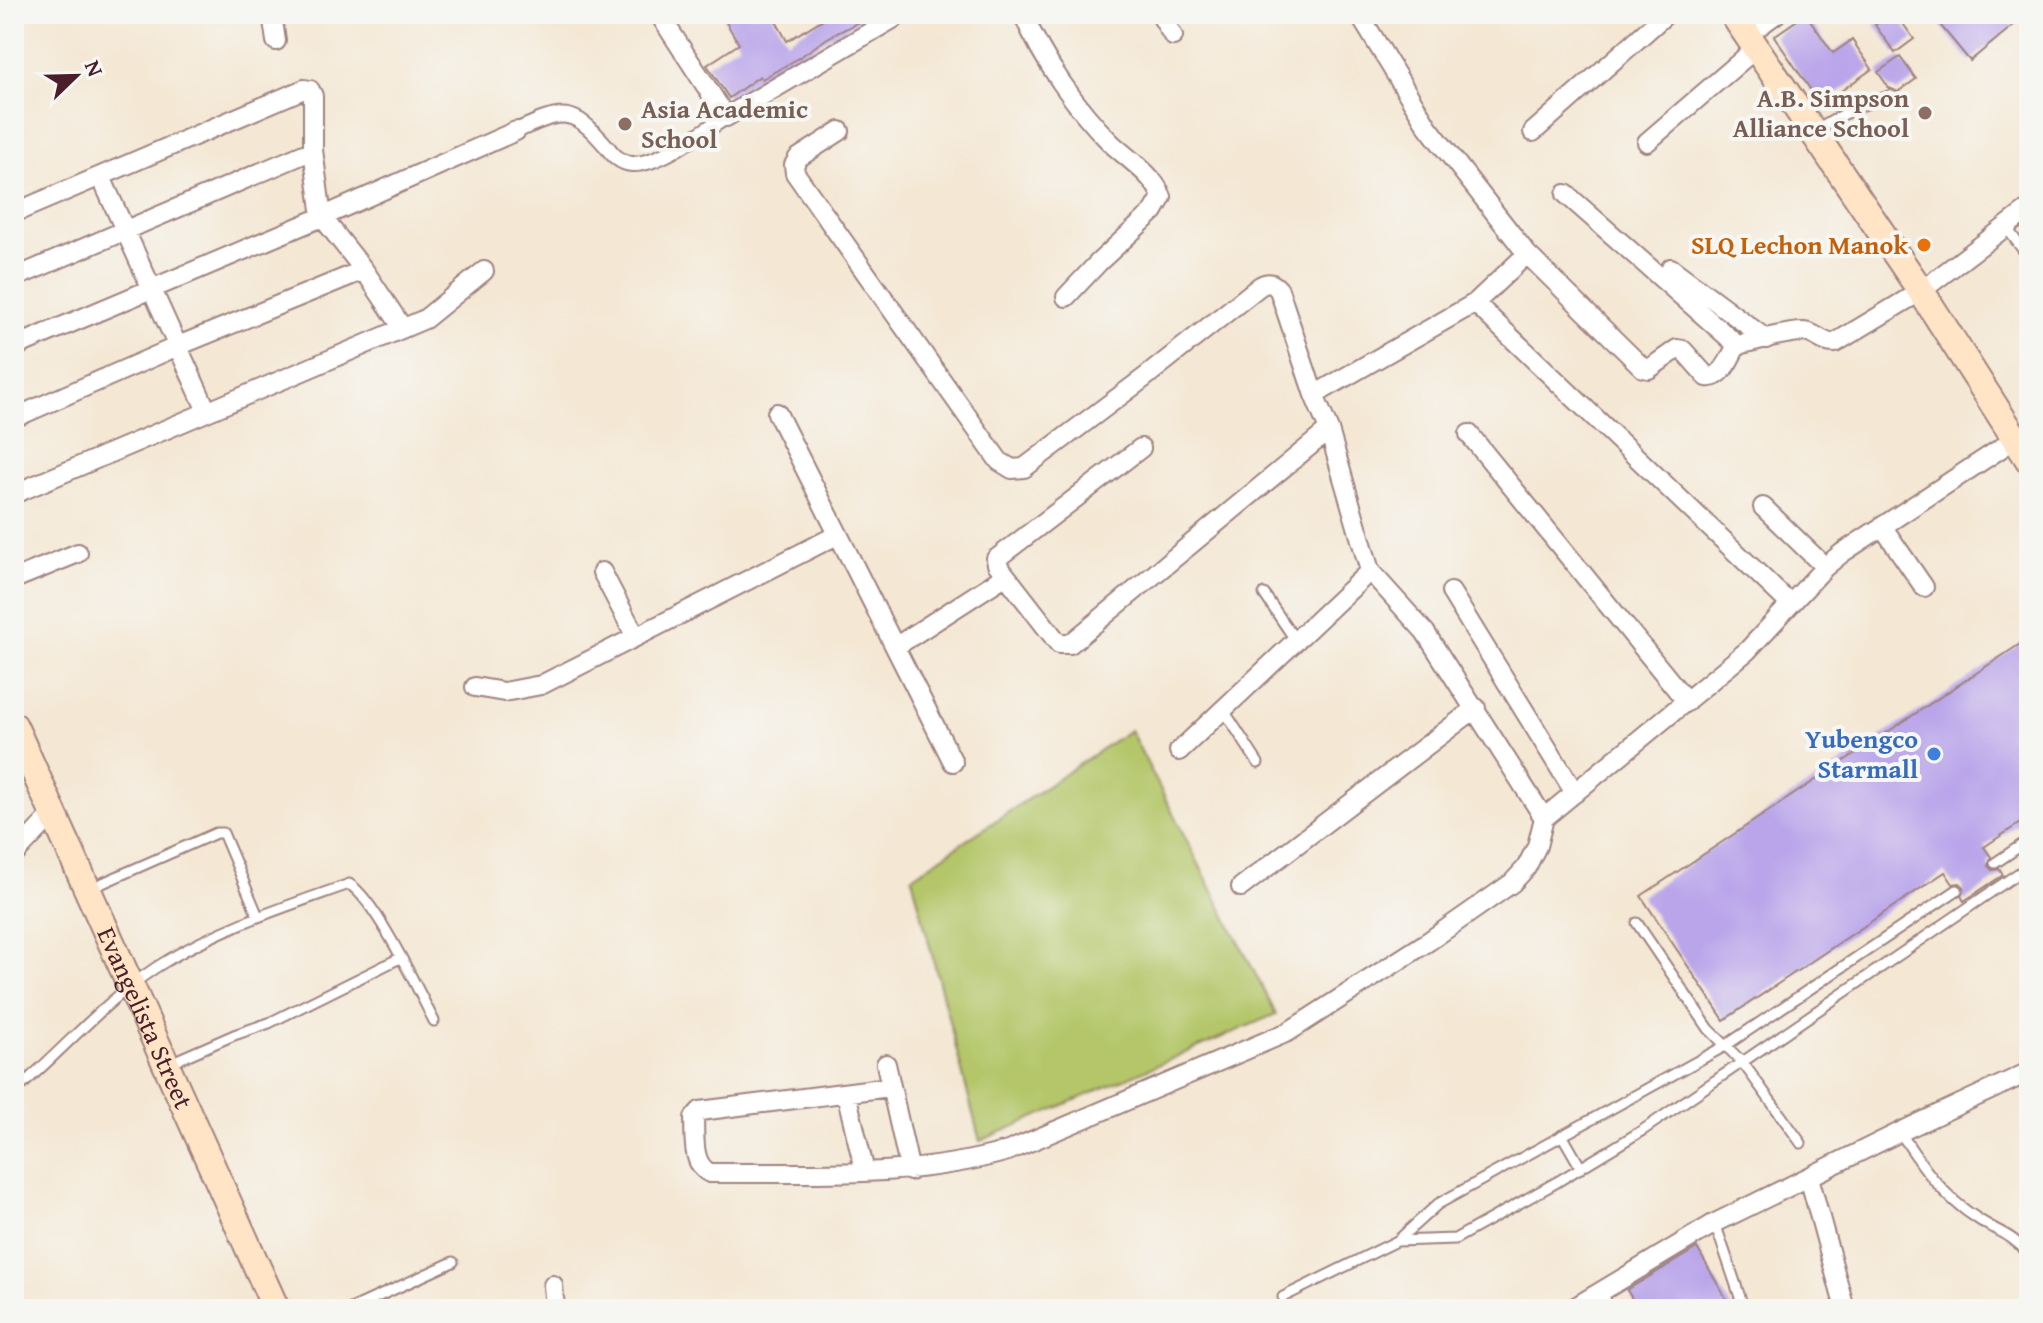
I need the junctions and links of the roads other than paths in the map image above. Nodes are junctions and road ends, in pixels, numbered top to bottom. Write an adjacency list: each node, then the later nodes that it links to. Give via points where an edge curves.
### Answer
1 (272, 14): 11 (street)
2 (901, 14): 13 (street)
3 (1023, 14): 35 (street, via 1066,89 1110,142 1157,184 1162,197)
4 (1160, 14): 10 (street)
5 (1359, 14): 27 (street, via 1428,127)
6 (1666, 14): 17 (street)
7 (1776, 14): 9 (street)
8 (664, 16): 13 (street)
9 (1745, 32): 16 (main road); 18 (street)
10 (1173, 36)
11 (276, 41)
12 (1891, 95): 16 (lane)
13 (726, 117): 14 (street, via 659,156 630,164 616,158 574,115 544,119)
14 (516, 131): 24 (street)
15 (840, 131): 42 (street, via 798,158 795,173 999,461 1012,469 1024,468 1266,282 1279,290)
16 (1815, 131): 34 (main road)
17 (1533, 132)
18 (1647, 142)
19 (313, 150): 20 (street, via 313,96 304,89); 24 (street); 26 (street)
20 (101, 177): 23 (street); 26 (street)
21 (1566, 194): 39 (street)
22 (2029, 209): 25 (street)
23 (14, 213)
24 (322, 217): 30 (street); 33 (street)
25 (2006, 227): 28 (lane); 34 (street)
26 (126, 230): 32 (street); 33 (street)
27 (1527, 254): 36 (street); 39 (street, via 1643,368 1677,349 1713,378)
28 (2029, 258)
29 (1671, 268): 38 (street)
30 (364, 270): 37 (street); 40 (street)
31 (484, 271): 37 (street, via 425,319)
32 (14, 278)
33 (152, 287): 40 (street); 41 (street)
34 (1921, 291): 38 (street, via 1835,343 1808,332); 49 (main road)
35 (1066, 297)
36 (1475, 303): 42 (street); 63 (street)
37 (402, 327): 43 (street)
38 (1766, 339): 39 (street)
39 (1737, 345)
40 (178, 346): 43 (street); 45 (street)
41 (14, 347)
42 (1314, 395): 46 (street)
43 (207, 411): 50 (street)
44 (777, 413): 53 (street)
45 (14, 418)
46 (1329, 430): 56 (street); 58 (street, via 1070,644 1059,644)
47 (1469, 434): 68 (street)
48 (1141, 448): 58 (street, via 999,555 997,564)
49 (2022, 449): 52 (street)
50 (14, 494)
51 (1763, 507): 55 (street)
52 (1882, 526): 55 (street); 60 (street)
53 (837, 535): 64 (street); 66 (street)
54 (78, 553): 59 (street)
55 (1825, 567): 63 (street)
56 (1370, 571): 65 (street); 69 (street, via 1425,632)
57 (602, 572): 64 (street)
58 (1005, 576): 66 (street)
59 (14, 579)
60 (1924, 587)
61 (1451, 592): 75 (street)
62 (1264, 594): 65 (lane)
63 (1790, 604): 68 (street, via 1747,651)
64 (636, 637): 67 (street, via 541,685 504,692)
65 (1296, 641): 70 (street)
66 (895, 647): 73 (street)
67 (475, 687)
68 (1687, 702): 75 (street)
69 (1476, 708): 77 (street); 82 (street)
70 (1223, 709): 72 (street); 74 (lane)
71 (14, 726): 76 (main road, Evangelista Street)
72 (1179, 751)
73 (953, 762)
74 (1258, 763)
75 (1575, 793): 77 (street)
76 (53, 814): 79 (street); 83 (main road, Evangelista Street)
77 (1544, 818): 102 (street, via 1537,846 1512,883 1288,1032 1008,1151)
78 (2029, 840): 80 (lane)
79 (14, 855)
80 (1995, 863)
81 (2029, 866): 91 (lane)
82 (1241, 887)
83 (89, 889): 85 (lane, via 223,833); 88 (main road, Evangelista Street)
84 (1957, 890): 90 (lane)
85 (258, 916): 87 (lane, via 349,884 358,889); 88 (lane, via 167,960)
86 (1637, 923): 90 (lane)
87 (400, 958): 89 (lane); 92 (lane, via 269,1023)
88 (133, 986): 92 (main road, Evangelista Street); 96 (lane)
89 (434, 1021)
90 (1725, 1046): 91 (lane); 99 (lane)
91 (1743, 1063): 100 (lane); 101 (lane)
92 (167, 1064): 112 (main road, Evangelista Street)
93 (886, 1064): 95 (street)
94 (2029, 1072): 98 (street)
95 (890, 1087): 97 (street); 102 (street)
96 (14, 1092)
97 (846, 1093): 103 (street); 103 (street, via 700,1111 694,1118 697,1161 710,1173)
98 (1900, 1132): 104 (street); 107 (lane, via 1952,1200 2013,1237)
99 (1562, 1135): 101 (lane); 106 (lane, via 1438,1204)
100 (1801, 1143)
101 (1581, 1168): 106 (lane, via 1455,1239)
102 (910, 1171): 103 (street)
103 (865, 1172)
104 (1809, 1177): 105 (street); 118 (street)
105 (1715, 1223): 110 (street); 117 (lane)
106 (1397, 1241): 111 (lane)
107 (2029, 1254)
108 (453, 1262): 113 (lane)
109 (553, 1285): 114 (street)
110 (1602, 1291): 115 (street); 116 (lane)
111 (1283, 1297)
112 (276, 1309)
113 (351, 1309)
114 (555, 1309)
115 (1572, 1309)
116 (1609, 1309)
117 (1744, 1309)
118 (1845, 1309)

